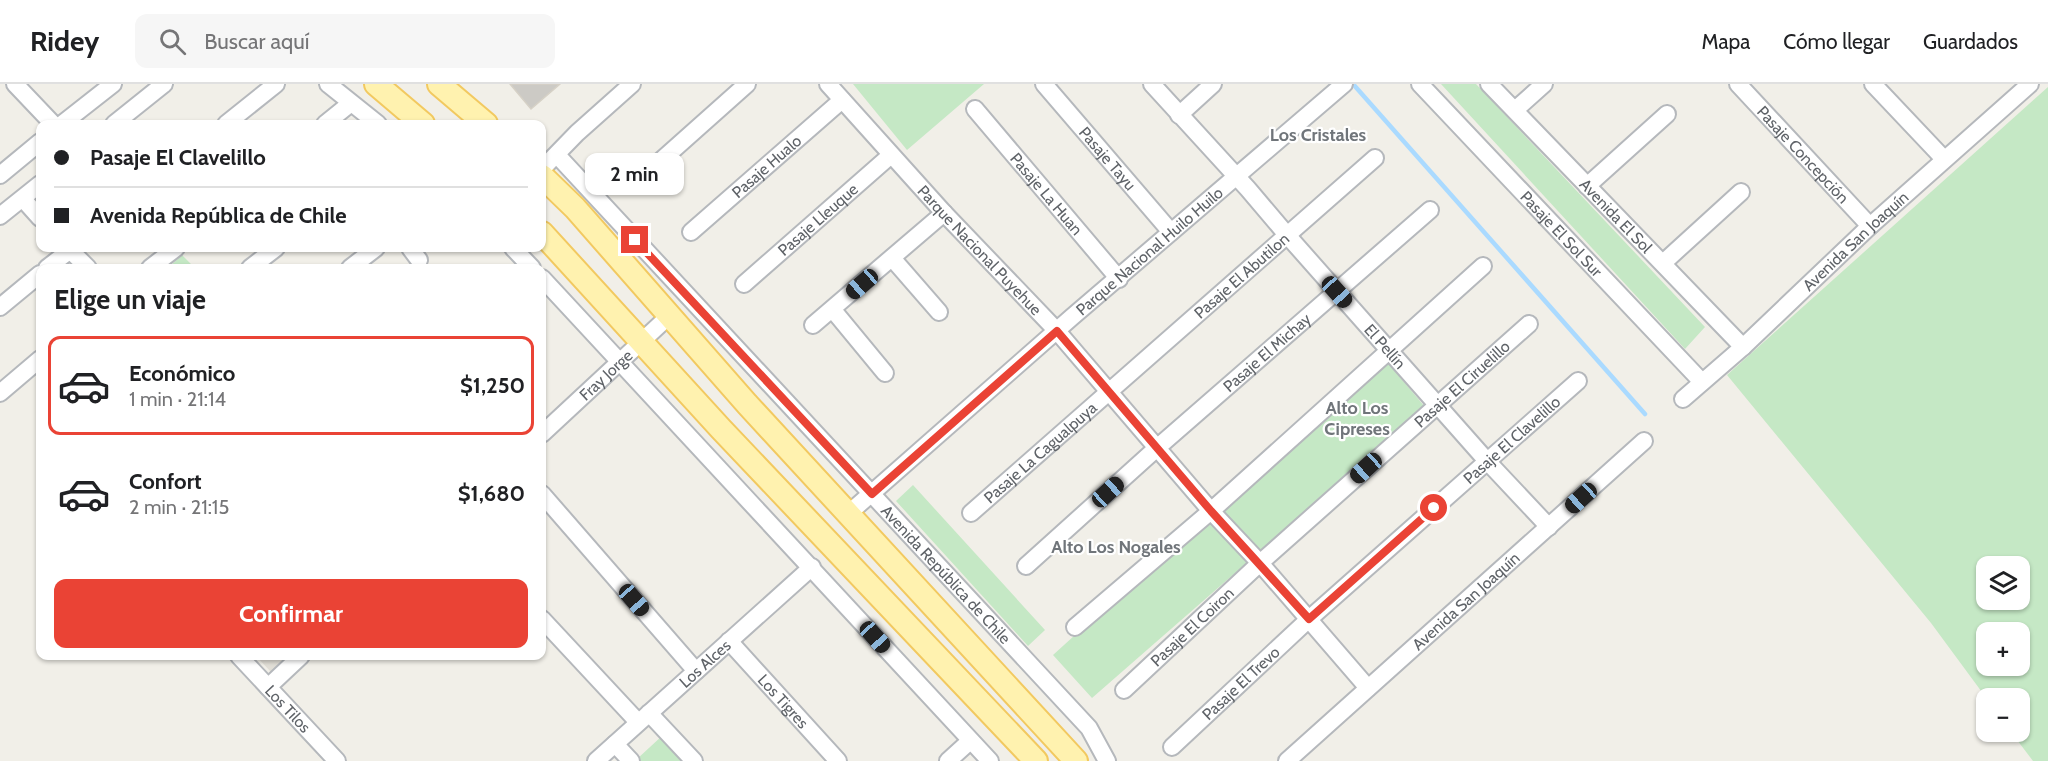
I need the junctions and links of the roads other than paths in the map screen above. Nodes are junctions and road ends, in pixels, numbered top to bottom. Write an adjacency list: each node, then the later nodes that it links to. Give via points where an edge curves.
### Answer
1 (15, 84): 27 (street)
2 (113, 84): 28 (street)
3 (164, 84): 29 (street)
4 (276, 84): 30 (street)
5 (328, 84): 22 (street)
6 (376, 84): 33 (main road)
7 (439, 84): 34 (main road)
8 (632, 84): 36 (street)
9 (747, 84): 44 (street)
10 (828, 84): 21 (street, Parque Nacional Puyehue)
11 (1044, 84): 55 (street, Pasaje Tayu)
12 (1152, 84): 26 (street, El Pellín)
13 (1213, 84): 26 (street)
14 (1344, 84): 42 (street, Parque Nacional Huilo Huilo)
15 (1420, 84): 92 (street, Pasaje El Sol Sur)
16 (1489, 84): 24 (street, Avenida El Sol)
17 (1544, 84): 24 (street)
18 (1738, 84): 53 (street, Pasaje Concepción)
19 (1873, 84): 39 (street)
20 (2025, 86): 39 (street, Avenida San Joaquín)
21 (842, 100): 37 (street, Parque Nacional Puyehue); 54 (street, Pasaje Hualo)
22 (351, 103): 31 (street); 32 (street)
23 (975, 109): 74 (street, Pasaje La Huan)
24 (1515, 110): 45 (street, Avenida El Sol)
25 (1667, 114): 45 (street)
26 (1179, 115): 42 (street, El Pellín)
27 (49, 120)
28 (68, 120)
29 (119, 120)
30 (230, 120)
31 (330, 120)
32 (373, 120)
33 (418, 120)
34 (481, 120)
35 (36, 145): 41 (street)
36 (557, 155): 40 (street); 101 (street, Avenida República de Chile)
37 (891, 155): 50 (street, Parque Nacional Puyehue); 76 (street, Pasaje Lleuque)
38 (1375, 158): 56 (street, Pasaje El Abutilon)
39 (1944, 159): 53 (street, Avenida San Joaquín)
40 (546, 165)
41 (0, 175)
42 (1235, 176): 55 (street, Parque Nacional Huilo Huilo); 56 (street, El Pellín)
43 (546, 180): 81 (main road, Avenida República de Chile)
44 (637, 182)
45 (1587, 186): 65 (street, Avenida El Sol)
46 (36, 188): 48 (street)
47 (1741, 192): 65 (street)
48 (23, 199): 51 (street); 52 (street)
49 (1430, 210): 77 (street, Pasaje El Michay)
50 (944, 213): 64 (street); 84 (street, Parque Nacional Puyehue)
51 (36, 214)
52 (0, 216)
53 (1870, 226): 86 (street, Avenida San Joaquín)
54 (691, 232)
55 (1171, 232): 74 (street, Parque Nacional Huilo Huilo)
56 (1287, 235): 77 (street, El Pellín); 93 (street, Pasaje El Abutilon)
57 (546, 237): 85 (main road)
58 (65, 252): 66 (street)
59 (74, 252): 67 (street)
60 (171, 252): 68 (street)
61 (271, 252): 69 (street)
62 (371, 252): 70 (street)
63 (517, 252): 71 (street)
64 (892, 258): 79 (street); 80 (street)
65 (1663, 263): 86 (street, Avenida El Sol)
66 (52, 264)
67 (84, 264)
68 (155, 264)
69 (255, 264)
70 (355, 264)
71 (528, 264)
72 (1483, 266): 87 (street)
73 (36, 277): 78 (street)
74 (1119, 279): 84 (street, Parque Nacional Huilo Huilo)
75 (546, 282): 89 (street)
76 (744, 284)
77 (1337, 292): 87 (street, El Pellín); 99 (street, Pasaje El Michay)
78 (0, 307)
79 (833, 310): 83 (street); 90 (street)
80 (939, 312)
81 (669, 316): 85 (street, Fray Jorge); 105 (main road, Avenida República de Chile)
82 (1529, 324): 96 (street, Pasaje El Ciruelillo)
83 (813, 325)
84 (1057, 331): 93 (street, Parque Nacional Puyehue); 101 (street, Parque Nacional Huilo Huilo)
85 (642, 342): 89 (street, Fray Jorge); 131 (main road)
86 (1743, 346): 92 (street, Avenida San Joaquín)
87 (1389, 351): 96 (street, El Pellín); 103 (street)
88 (36, 362): 94 (street)
89 (621, 362): 97 (street, Fray Jorge); 109 (street)
90 (885, 373)
91 (1578, 381): 100 (street, Pasaje El Clavelillo)
92 (1701, 382): 95 (street, Avenida San Joaquín)
93 (1108, 392): 99 (street, Parque Nacional Puyehue); 104 (street, Pasaje La Cagualpuya)
94 (0, 393)
95 (1683, 399)
96 (1437, 404): 100 (street, El Pellín); 107 (street, Pasaje El Ciruelillo)
97 (546, 430)
98 (1644, 441): 106 (street, Avenida San Joaquín)
99 (1158, 447): 103 (street, Parque Nacional Puyehue); 108 (street, Pasaje El Michay)
100 (1487, 461): 106 (street, El Pellín); 110 (street, Pasaje El Clavelillo)
101 (872, 494): 105 (street, Parque Nacional Huilo Huilo); 133 (street, Avenida República de Chile, via 1089,728)
102 (546, 499): 116 (street)
103 (1211, 511): 107 (street, Parque Nacional Puyehue); 112 (street)
104 (971, 513)
105 (848, 514): 132 (main road, Avenida República de Chile)
106 (1550, 527): 118 (street, Avenida San Joaquín)
107 (1260, 563): 110 (street, Parque Nacional Puyehue); 119 (street, Pasaje El Coiron)
108 (1026, 566)
109 (812, 567): 113 (street, Los Alces); 121 (street)
110 (1309, 619): 118 (street, Parque Nacional Puyehue); 123 (street, Pasaje El Trevo)
111 (546, 623): 120 (street)
112 (1075, 627)
113 (729, 641): 116 (street, Los Alces); 128 (street, Los Tigres)
114 (243, 660): 117 (street, Los Tilos)
115 (297, 660): 117 (street)
116 (696, 671): 120 (street, Los Alces)
117 (268, 687): 124 (street, Los Tilos)
118 (1368, 688): 134 (street, Avenida San Joaquín)
119 (1124, 690)
120 (644, 717): 122 (street, Los Alces); 127 (street)
121 (970, 741): 129 (street); 130 (street)
122 (615, 744): 125 (street, Los Alces); 126 (street)
123 (1172, 747)
124 (337, 761)
125 (596, 761)
126 (631, 761)
127 (694, 761)
128 (838, 761)
129 (948, 761)
130 (990, 761)
131 (1036, 761)
132 (1076, 761)
133 (1107, 761)
134 (1287, 761)

